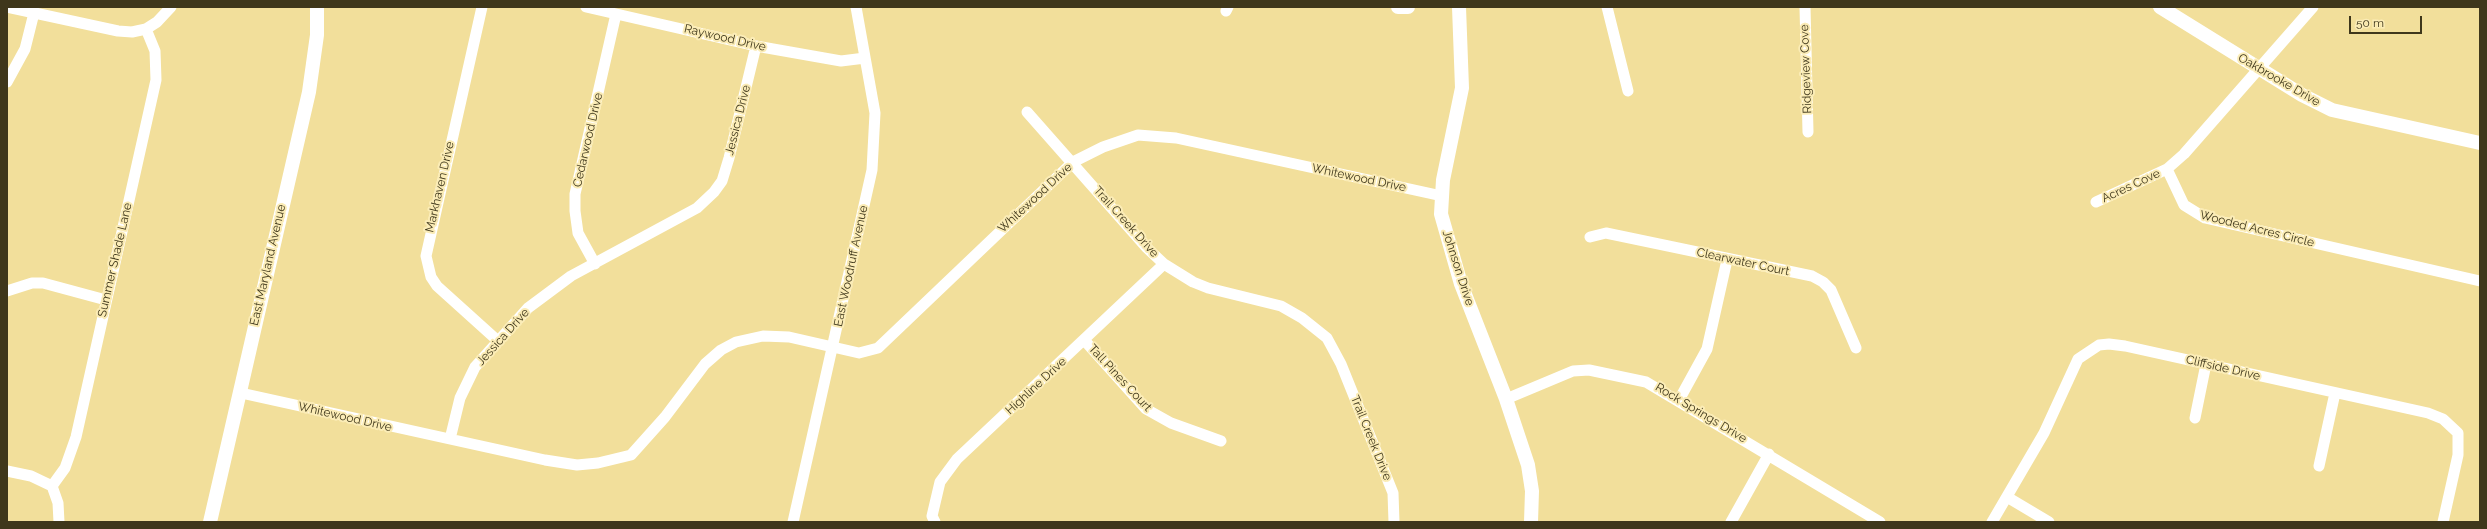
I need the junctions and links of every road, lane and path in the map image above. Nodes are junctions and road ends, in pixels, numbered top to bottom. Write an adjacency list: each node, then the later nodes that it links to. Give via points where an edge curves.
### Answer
1 (7, 7): 14 (street)
2 (171, 7): 16 (street, via 157,22)
3 (317, 7): 42 (street, East Maryland Avenue, via 316,42 309,92)
4 (482, 7): 36 (street, Markhaven Drive, via 426,256 431,277 437,286)
5 (586, 7): 15 (street, Raywood Drive)
6 (856, 7): 18 (street, East Woodruff Avenue)
7 (1398, 7): 8 (street)
8 (1408, 7)
9 (1459, 7): 27 (street, Johnson Drive, via 1462,88 1452,130)
10 (1607, 7): 21 (street)
11 (1804, 7): 23 (street, Ridgeview Cove)
12 (2160, 7): 19 (street, Oakbrooke Drive)
13 (2313, 7): 19 (street)
14 (34, 13): 16 (street, via 118,31); 20 (street, via 25,49)
15 (616, 14): 17 (street, Raywood Drive); 31 (street, Cedarwood Drive, via 576,194 578,233)
16 (146, 29): 35 (street, Summer Shade Lane, via 155,52 156,80)
17 (756, 46): 18 (street, Raywood Drive, via 841,61); 31 (street, Jessica Drive, via 729,158 722,181 714,192 697,208)
18 (864, 58): 38 (street, East Woodruff Avenue, via 875,113 872,170)
19 (2259, 68): 24 (street, Oakbrooke Drive, via 2332,110); 26 (street, via 2184,154)
20 (7, 82)
21 (1628, 91)
22 (1027, 112): 25 (street, Trail Creek Drive)
23 (1808, 132)
24 (2480, 143)
25 (1073, 162): 27 (street, Whitewood Drive, via 1103,147 1138,135 1176,138); 32 (street, Trail Creek Drive, via 1147,248); 38 (street, Whitewood Drive, via 878,348 859,353)
26 (2167, 169): 28 (street, Acres Cove); 33 (street, Wooded Acres Circle, via 2184,205 2205,218)
27 (1442, 196): 43 (street, Johnson Drive, via 1441,214 1458,277)
28 (2096, 202)
29 (1590, 237): 30 (street, Clearwater Court, via 1606,233)
30 (1726, 260): 39 (street, Clearwater Court, via 1812,276 1823,282 1831,290); 44 (street, via 1707,349)
31 (595, 264): 36 (street, Jessica Drive, via 549,291 528,308)
32 (1164, 264): 37 (street, Highline Drive); 57 (street, Trail Creek Drive, via 1208,288 1281,306 1302,318 1327,338 1341,364 1393,493)
33 (2480, 281)
34 (7, 291): 35 (street, via 32,283 43,283)
35 (106, 300): 51 (street, Summer Shade Lane, via 71,454)
36 (498, 340): 46 (street, Jessica Drive, via 475,367 465,385)
37 (1085, 341): 47 (street, Tall Pines Court, via 1146,409 1171,423); 56 (street, Highline Drive, via 957,459 940,482 932,516)
38 (833, 348): 46 (street, via 789,336 763,336 731,345 705,364 665,417 631,455 577,465); 55 (street, East Woodruff Avenue)
39 (1856, 348)
40 (2206, 364): 41 (street, Cliffside Drive); 45 (street); 52 (street, Cliffside Drive, via 2125,346 2099,345 2087,351 2078,359 2044,432)
41 (2335, 392): 49 (street); 63 (street, Cliffside Drive, via 2428,413 2451,425 2458,433 2458,455)
42 (241, 393): 46 (street, Whitewood Drive); 54 (street, East Maryland Avenue)
43 (1506, 399): 44 (street, Rock Springs Drive, via 1573,371 1589,370 1646,382); 58 (street, Johnson Drive, via 1528,465 1532,491)
44 (1679, 400): 48 (street, Rock Springs Drive)
45 (2195, 418)
46 (450, 439)
47 (1222, 441)
48 (1769, 454): 59 (street); 60 (street, Rock Springs Drive)
49 (2319, 466)
50 (7, 471): 51 (street, via 31,476)
51 (52, 486): 53 (street, via 58,503)
52 (2007, 497): 61 (street, Cliffside Drive); 62 (street)
53 (59, 522)
54 (210, 522)
55 (794, 522)
56 (935, 522)
57 (1394, 522)
58 (1531, 522)
59 (1731, 522)
60 (1880, 522)
61 (1992, 522)
62 (2049, 522)
63 (2443, 522)

